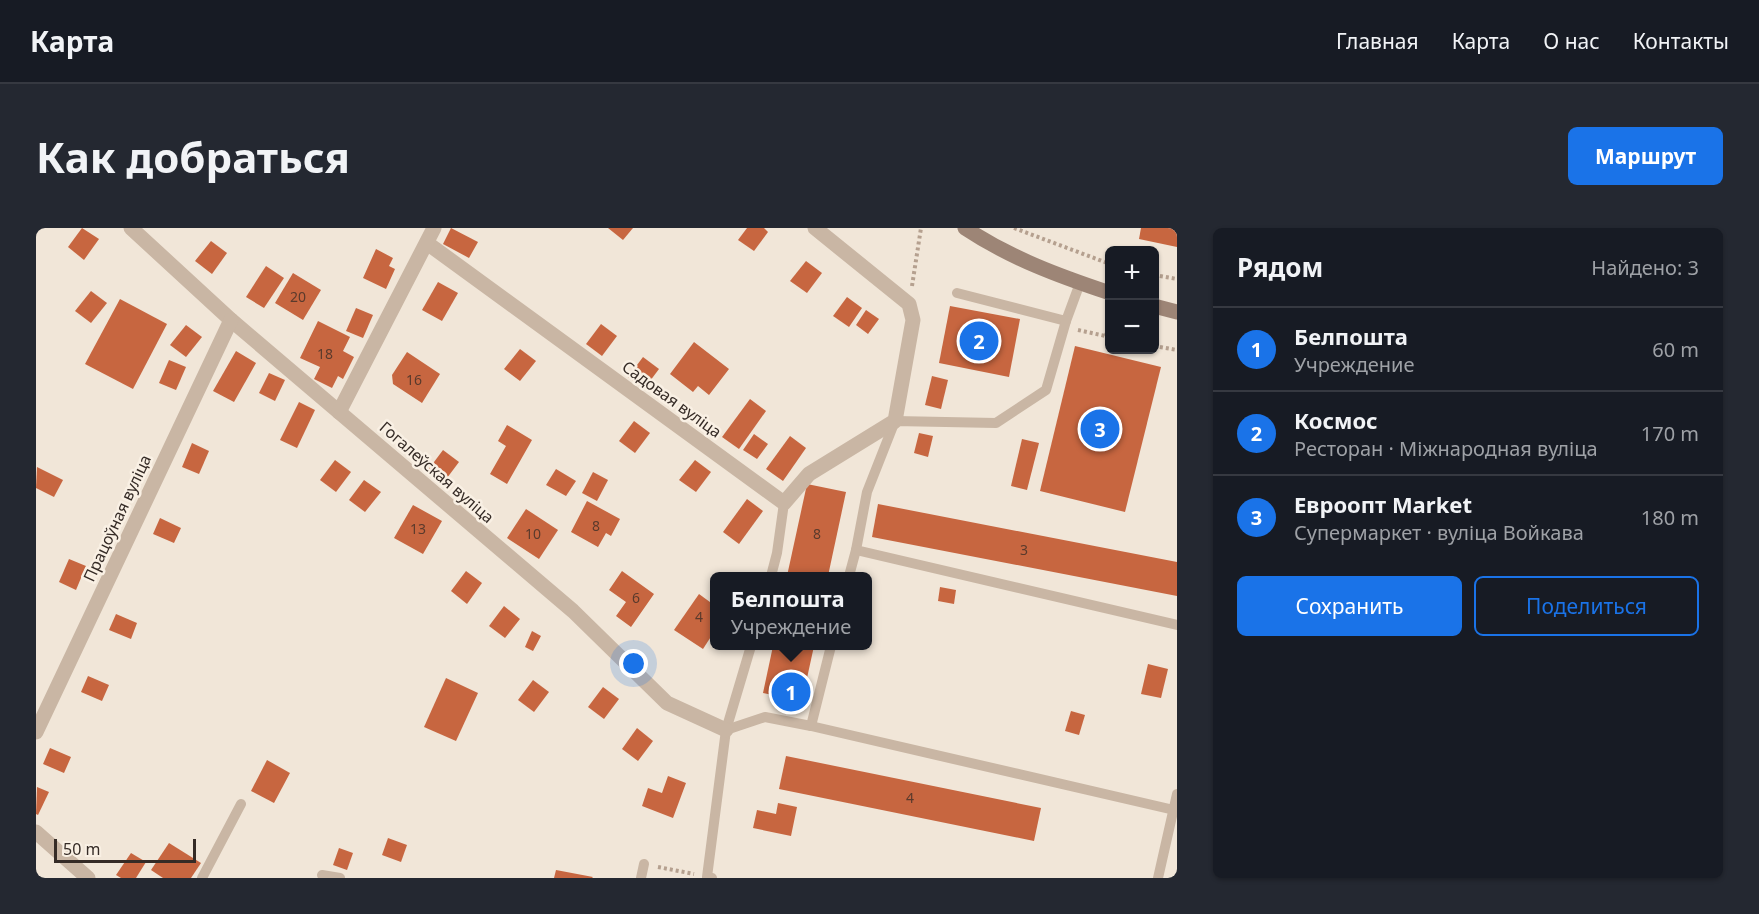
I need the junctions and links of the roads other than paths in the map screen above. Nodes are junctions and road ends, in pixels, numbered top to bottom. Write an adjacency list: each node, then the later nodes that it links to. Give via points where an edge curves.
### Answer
1 (130, 228): 11 (street, Гогалеўская вуліца)
2 (434, 228): 5 (street)
3 (815, 228): 14 (street, via 909,304 913,320)
4 (965, 228): 6 (main road, via 1048,272)
5 (427, 243): 13 (street); 15 (street, Садовая вуліца)
6 (1080, 283): 7 (main road); 12 (lane)
7 (1105, 291)
8 (957, 293): 12 (lane)
9 (1159, 307): 10 (main road)
10 (1177, 312)
11 (231, 320): 13 (street, Гогалеўская вуліца); 24 (street, Працоўная вуліца)
12 (1065, 324): 14 (lane, via 1046,390 996,423)
13 (339, 412): 23 (street, Гогалеўская вуліца, via 573,611 667,703)
14 (895, 421): 15 (street, via 809,474); 16 (lane, via 867,492)
15 (784, 502): 17 (lane)
16 (856, 550): 18 (lane); 19 (lane)
17 (772, 572)
18 (850, 572)
19 (1177, 625)
20 (750, 650): 23 (lane)
21 (830, 650): 22 (lane)
22 (811, 726): 23 (lane, via 765,717); 27 (lane)
23 (726, 730): 31 (lane)
24 (36, 732)
25 (1177, 794): 27 (lane)
26 (241, 804): 33 (lane)
27 (1174, 810): 36 (lane)
28 (36, 832): 32 (street)
29 (644, 864): 35 (lane)
30 (322, 875): 34 (lane)
31 (710, 877)
32 (88, 878)
33 (202, 878)
34 (340, 878)
35 (641, 878)
36 (1158, 878)

